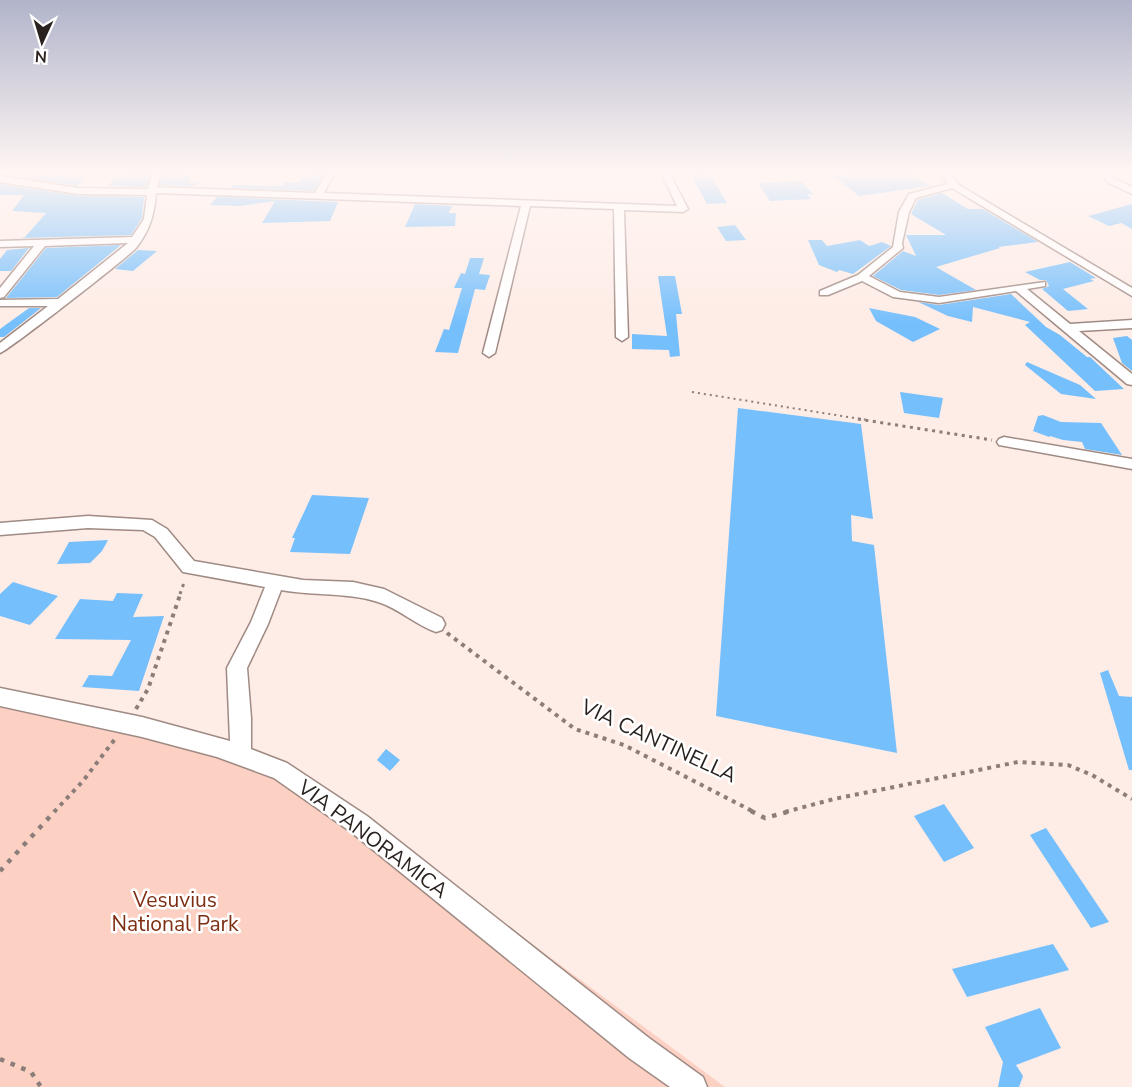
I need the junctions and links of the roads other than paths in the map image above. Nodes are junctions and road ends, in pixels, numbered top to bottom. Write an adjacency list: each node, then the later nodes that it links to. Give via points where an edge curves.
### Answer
1 (147, 223): 6 (street)
2 (521, 223): 21 (street)
3 (618, 223): 19 (street)
4 (902, 223): 9 (street, via 898,248)
5 (1017, 223): 13 (street)
6 (135, 240): 7 (street); 15 (street)
7 (43, 242): 8 (street); 14 (street)
8 (0, 244)
9 (862, 277): 11 (street, via 897,295 921,299); 12 (street)
10 (1041, 284): 11 (street)
11 (1020, 289): 18 (street)
12 (824, 293)
13 (1132, 293)
14 (0, 295)
15 (62, 302): 16 (street); 20 (street)
16 (0, 303)
17 (1132, 324): 18 (street)
18 (1070, 328): 22 (street)
19 (622, 337)
20 (0, 349)
21 (489, 353)
22 (1132, 381)
23 (1004, 442): 24 (street)
24 (1132, 465)
25 (0, 529): 26 (street, via 88,522 146,524 161,533 189,567)
26 (275, 583): 27 (street, via 353,589 384,596); 29 (street, via 237,668)
27 (436, 624)
28 (0, 697): 29 (street, VIA PANORAMICA, via 142,727)
29 (240, 755): 30 (street, VIA PANORAMICA, via 280,770 359,824)
30 (693, 1087)

